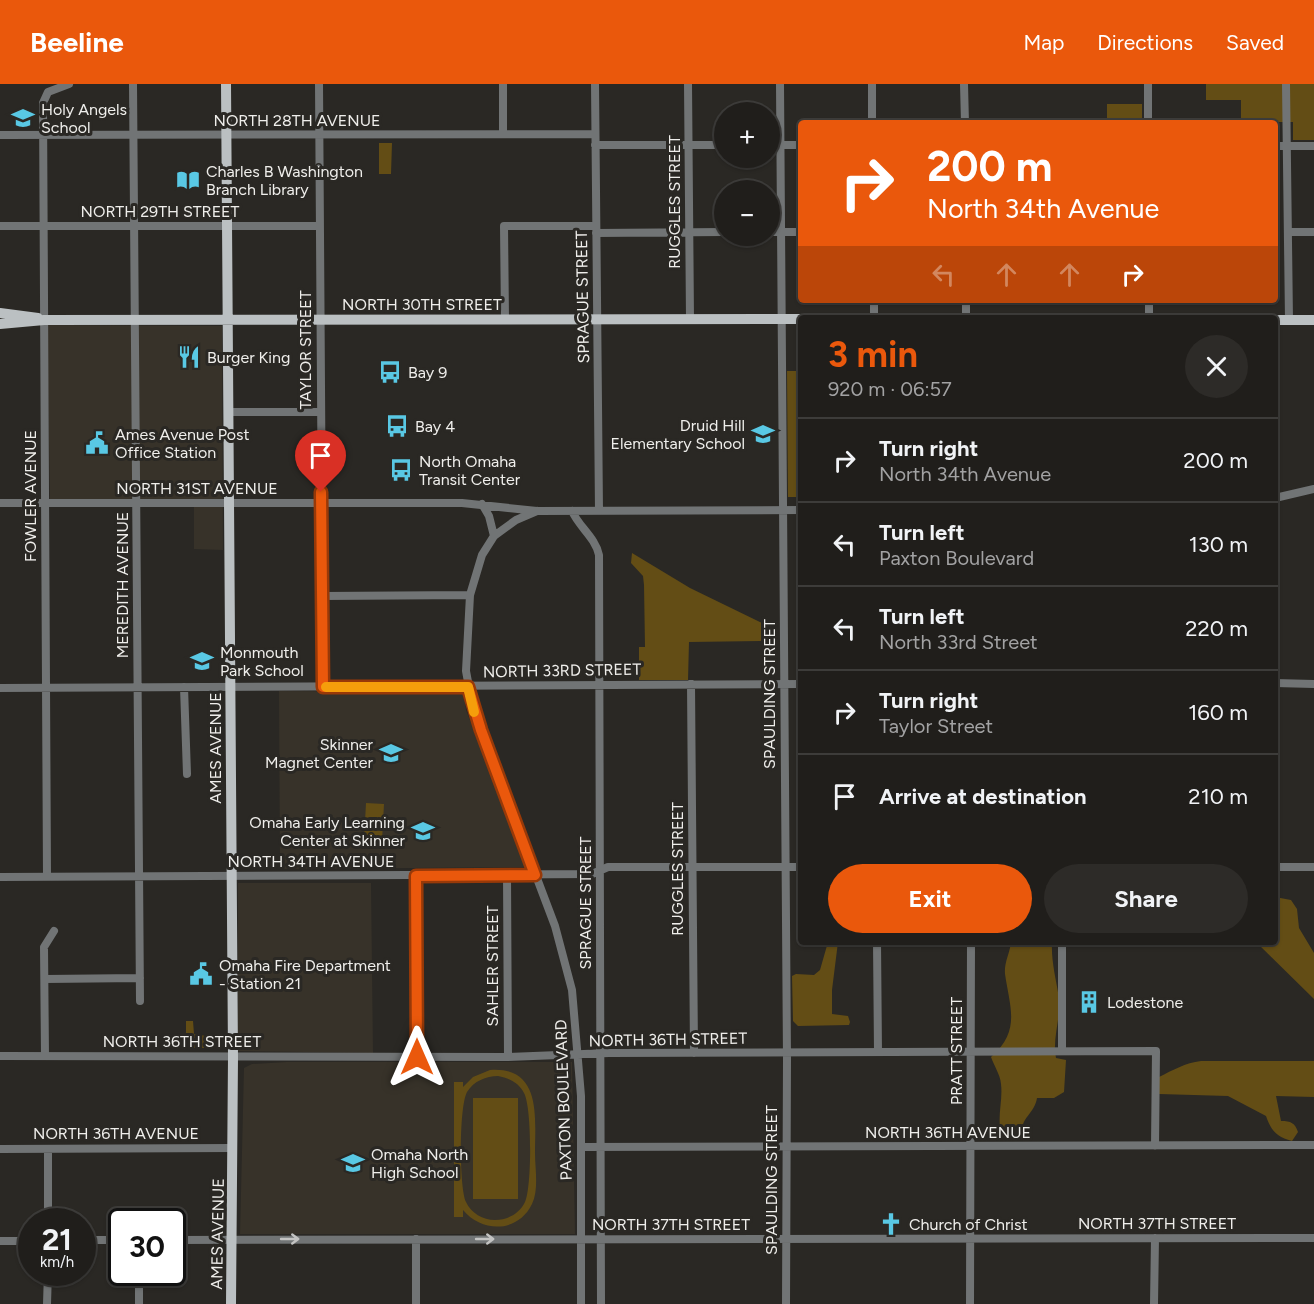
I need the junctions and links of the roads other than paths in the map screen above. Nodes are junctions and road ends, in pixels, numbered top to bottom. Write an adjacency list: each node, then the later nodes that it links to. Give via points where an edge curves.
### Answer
1 (69, 84): 21 (street, FOWLER AVENUE, via 48,92 44,99)
2 (133, 84): 23 (street, MEREDITH AVENUE)
3 (226, 84): 22 (main road, AMES AVENUE)
4 (319, 84): 17 (street, TAYLOR STREET)
5 (503, 84): 18 (street)
6 (595, 84): 19 (street, SPRAGUE STREET)
7 (688, 84): 25 (street, RUGGLES STREET)
8 (780, 84): 13 (street, SPAULDING STREET)
9 (872, 84): 14 (street)
10 (964, 84): 15 (street)
11 (1148, 84): 16 (street)
12 (1286, 84): 30 (street)
13 (780, 102)
14 (872, 120)
15 (965, 120)
16 (1148, 120)
17 (319, 134): 18 (street, NORTH 28TH AVENUE); 22 (street, NORTH 28TH AVENUE); 36 (street, TAYLOR STREET)
18 (503, 134): 19 (street, NORTH 28TH AVENUE)
19 (595, 134): 24 (street, SPRAGUE STREET)
20 (0, 135): 21 (street, NORTH 28TH AVENUE)
21 (43, 135): 23 (street, NORTH 28TH AVENUE); 33 (street, FOWLER AVENUE)
22 (227, 135): 23 (street, NORTH 28TH AVENUE); 35 (main road, AMES AVENUE)
23 (134, 136): 34 (street, MEREDITH AVENUE)
24 (595, 145): 25 (street); 37 (street, SPRAGUE STREET)
25 (688, 145): 26 (street); 38 (street, RUGGLES STREET)
26 (714, 145)
27 (780, 145): 28 (street); 40 (street, SPAULDING STREET)
28 (798, 145)
29 (1278, 146): 30 (street)
30 (1287, 146): 31 (street); 42 (street)
31 (1314, 146)
32 (0, 226): 33 (street, NORTH 29TH STREET)
33 (44, 226): 34 (street, NORTH 29TH STREET); 51 (street, FOWLER AVENUE)
34 (135, 226): 35 (street, NORTH 29TH STREET); 52 (street, MEREDITH AVENUE)
35 (228, 226): 36 (street, NORTH 29TH STREET); 53 (main road, AMES AVENUE)
36 (319, 226): 45 (street, TAYLOR STREET)
37 (596, 229): 38 (street); 46 (street, via 504,226); 47 (street, SPRAGUE STREET)
38 (689, 232): 39 (street); 48 (street, RUGGLES STREET)
39 (714, 232)
40 (781, 232): 41 (street); 49 (street, SPAULDING STREET)
41 (798, 232)
42 (1288, 232): 43 (street); 55 (street)
43 (1314, 232)
44 (0, 313): 51 (main road, NORTH 30TH STREET)
45 (320, 319): 46 (main road, NORTH 30TH STREET); 53 (main road, NORTH 30TH STREET); 59 (street, TAYLOR STREET)
46 (505, 319): 47 (main road, NORTH 30TH STREET)
47 (597, 319): 48 (main road, NORTH 30TH STREET); 72 (street, SPRAGUE STREET)
48 (690, 319): 49 (main road, NORTH 30TH STREET)
49 (782, 319): 50 (main road, NORTH 30TH STREET); 68 (street, SPAULDING STREET)
50 (798, 319)
51 (44, 320): 52 (main road, NORTH 30TH STREET); 57 (main road, NORTH 30TH STREET); 66 (street, FOWLER AVENUE)
52 (135, 320): 53 (main road, NORTH 30TH STREET); 63 (street, MEREDITH AVENUE)
53 (228, 320): 58 (main road, AMES AVENUE)
54 (1278, 320): 55 (main road)
55 (1289, 320): 56 (main road)
56 (1314, 320)
57 (0, 324)
58 (228, 412): 59 (street); 64 (main road, AMES AVENUE)
59 (321, 412): 65 (street, TAYLOR STREET)
60 (1314, 489): 61 (street)
61 (1278, 497)
62 (0, 503): 66 (street, NORTH 31ST AVENUE)
63 (137, 503): 64 (street, NORTH 31ST AVENUE); 66 (street, NORTH 31ST AVENUE); 82 (street, MEREDITH AVENUE)
64 (229, 503): 65 (street, NORTH 31ST AVENUE); 84 (main road, AMES AVENUE)
65 (322, 503): 67 (street, NORTH 31ST AVENUE); 75 (street, TAYLOR STREET)
66 (45, 504): 88 (street, FOWLER AVENUE)
67 (482, 504): 70 (street, NORTH 31ST AVENUE); 73 (street)
68 (783, 510): 69 (street, NORTH 31ST AVENUE); 72 (street, NORTH 31ST AVENUE); 77 (street, SPAULDING STREET)
69 (798, 510)
70 (537, 511): 71 (street, NORTH 31ST AVENUE); 73 (street, PAXTON BOULEVARD)
71 (572, 511): 72 (street, NORTH 31ST AVENUE); 81 (street, SPRAGUE STREET, via 599,555)
72 (599, 511)
73 (494, 536): 74 (street, PAXTON BOULEVARD, via 478,564)
74 (470, 595): 75 (street); 86 (street, PAXTON BOULEVARD)
75 (323, 596): 85 (street, TAYLOR STREET)
76 (692, 684): 77 (street, NORTH 33RD STREET); 81 (street, NORTH 33RD STREET); 90 (street, RUGGLES STREET)
77 (783, 684): 78 (street, NORTH 33RD STREET); 91 (street, SPAULDING STREET)
78 (798, 684)
79 (1278, 684): 80 (street)
80 (1314, 684)
81 (599, 685): 86 (street, NORTH 33RD STREET); 95 (street, SPRAGUE STREET)
82 (138, 687): 83 (street, NORTH 33RD STREET); 88 (street, NORTH 33RD STREET); 102 (street, MEREDITH AVENUE)
83 (184, 687): 84 (street, NORTH 33RD STREET); 89 (street)
84 (230, 687): 85 (street, NORTH 33RD STREET); 98 (main road, AMES AVENUE)
85 (323, 687): 86 (street, NORTH 33RD STREET)
86 (468, 687): 97 (street, PAXTON BOULEVARD)
87 (0, 688): 88 (street, NORTH 33RD STREET)
88 (46, 688): 101 (street, FOWLER AVENUE)
89 (188, 774)
90 (692, 867): 91 (street, NORTH 34TH AVENUE); 95 (street, NORTH 34TH AVENUE, via 608,867); 113 (street, RUGGLES STREET)
91 (784, 867): 92 (street, NORTH 34TH AVENUE); 114 (street, SPAULDING STREET)
92 (798, 867)
93 (1278, 867): 94 (street)
94 (1314, 867)
95 (600, 871): 97 (street, NORTH 34TH AVENUE); 115 (street, SPRAGUE STREET)
96 (507, 875): 97 (street, NORTH 34TH AVENUE); 99 (street, NORTH 34TH AVENUE); 121 (street, SAHLER STREET)
97 (535, 875): 118 (street, PAXTON BOULEVARD, via 567,968)
98 (231, 876): 99 (street, NORTH 34TH AVENUE); 102 (street, NORTH 34TH AVENUE); 119 (main road, AMES AVENUE)
99 (416, 876): 120 (street)
100 (0, 877): 101 (street, NORTH 34TH AVENUE)
101 (47, 877): 102 (street, NORTH 34TH AVENUE)
102 (140, 877): 107 (street, MEREDITH AVENUE)
103 (54, 931): 108 (street, via 44,947)
104 (877, 945): 112 (street)
105 (971, 945): 110 (street, PRATT STREET)
106 (1062, 945): 111 (street)
107 (140, 978): 108 (street); 109 (street, MEREDITH AVENUE)
108 (45, 979): 117 (street)
109 (140, 1001)
110 (972, 1051): 111 (street, NORTH 36TH STREET); 112 (street, NORTH 36TH STREET); 127 (street, PRATT STREET)
111 (1062, 1051): 123 (street, NORTH 36TH STREET, via 1156,1051)
112 (878, 1052): 114 (street, NORTH 36TH STREET)
113 (694, 1053): 114 (street, NORTH 36TH STREET); 115 (street, NORTH 36TH STREET)
114 (786, 1053): 126 (street, SPAULDING STREET)
115 (602, 1054): 118 (street, NORTH 36TH STREET); 125 (street, SPRAGUE STREET)
116 (0, 1056): 117 (street, NORTH 36TH STREET)
117 (45, 1056): 119 (street, NORTH 36TH STREET)
118 (579, 1056): 121 (street, NORTH 36TH STREET); 124 (street, PAXTON BOULEVARD)
119 (233, 1057): 120 (street, NORTH 36TH STREET); 128 (main road, AMES AVENUE)
120 (417, 1057): 121 (street, NORTH 36TH STREET)
121 (507, 1057)
122 (1314, 1145): 123 (street, NORTH 36TH AVENUE)
123 (1155, 1146): 127 (street, NORTH 36TH AVENUE)
124 (582, 1147): 125 (street, NORTH 36TH AVENUE); 136 (street, PAXTON BOULEVARD)
125 (602, 1147): 126 (street, NORTH 36TH AVENUE); 137 (street, SPRAGUE STREET)
126 (787, 1147): 127 (street, NORTH 36TH AVENUE); 138 (street, SPAULDING STREET)
127 (971, 1147): 139 (street, PRATT STREET)
128 (233, 1148): 130 (street, NORTH 36TH AVENUE); 134 (main road, AMES AVENUE)
129 (0, 1149): 130 (street, NORTH 36TH AVENUE)
130 (48, 1149): 131 (street)
131 (48, 1208)
132 (1155, 1238): 133 (street, NORTH 37TH STREET); 139 (street, NORTH 37TH STREET); 153 (street)
133 (1314, 1238)
134 (232, 1239): 135 (street, NORTH 37TH STREET, one-way to 135); 140 (street, NORTH 37TH STREET); 147 (main road, AMES AVENUE)
135 (416, 1239): 136 (street, NORTH 37TH STREET, one-way to 136); 148 (street)
136 (582, 1239): 137 (street, NORTH 37TH STREET); 149 (street, PAXTON BOULEVARD)
137 (601, 1239): 138 (street, NORTH 37TH STREET); 150 (street, SPRAGUE STREET)
138 (786, 1239): 139 (street, NORTH 37TH STREET); 151 (street, SPAULDING STREET)
139 (970, 1239): 152 (street, PRATT STREET)
140 (186, 1240)
141 (0, 1241): 142 (street)
142 (18, 1241)
143 (48, 1286): 145 (street)
144 (139, 1286): 146 (street)
145 (47, 1304)
146 (138, 1304)
147 (231, 1304)
148 (416, 1304)
149 (581, 1304)
150 (601, 1304)
151 (786, 1304)
152 (970, 1304)
153 (1154, 1304)

